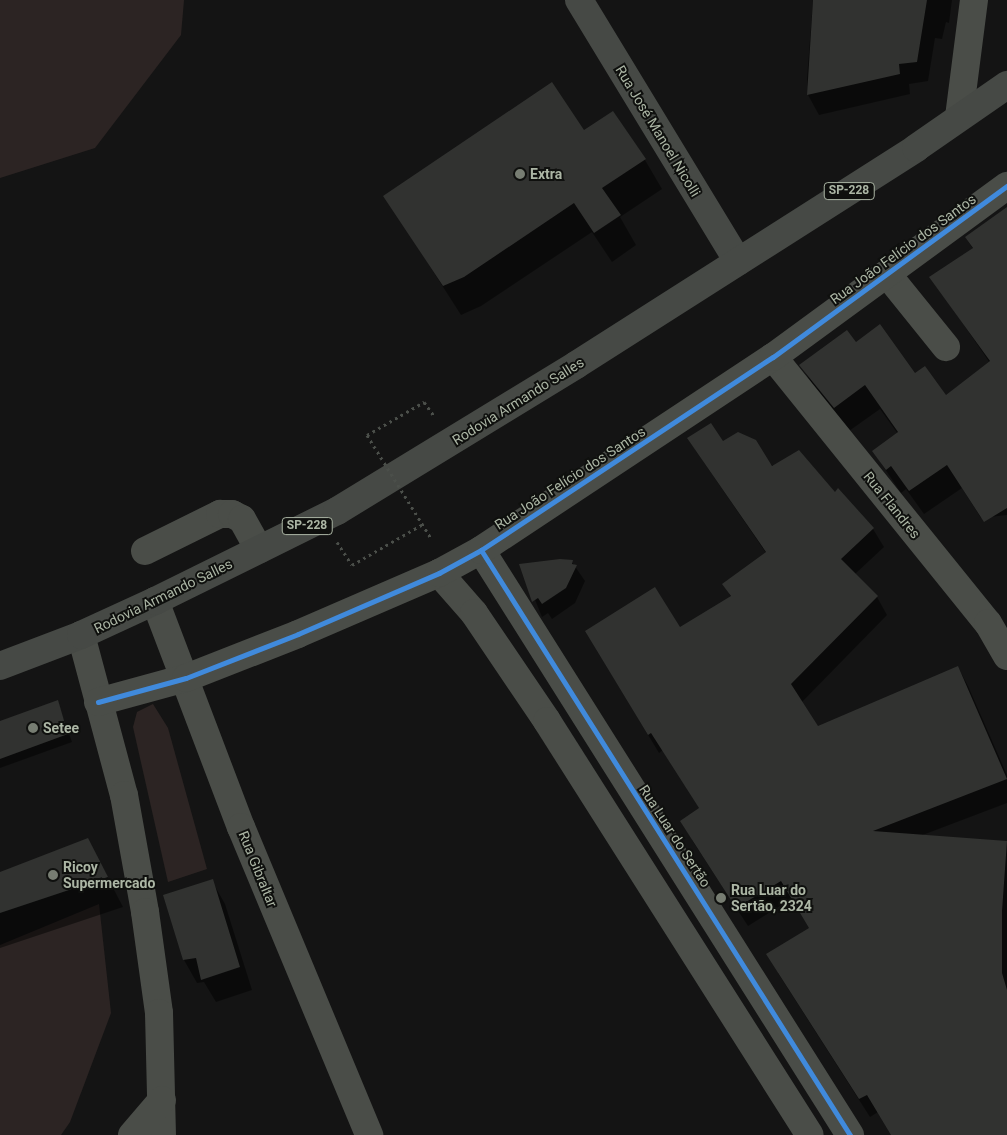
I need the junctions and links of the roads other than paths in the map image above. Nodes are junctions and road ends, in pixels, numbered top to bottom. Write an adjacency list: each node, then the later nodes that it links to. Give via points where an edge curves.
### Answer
1 (579, 0): 6 (main road, Rua José Manoel Nicolli)
2 (974, 0): 4 (street)
3 (1007, 85): 4 (main road, Rodovia Armando Salles / SP-228)
4 (959, 117): 6 (main road, Rodovia Armando Salles / SP-228)
5 (1007, 186): 7 (street, Rua João Felício dos Santos)
6 (738, 261): 10 (main road, Rodovia Armando Salles / SP-228, via 380,485)
7 (887, 274): 8 (street); 9 (street, Rua João Felício dos Santos)
8 (946, 347)
9 (773, 357): 11 (street, Rua João Felício dos Santos); 16 (street, Rua Flandres, via 988,623)
10 (259, 550): 12 (street, via 242,519 232,514 220,514); 14 (main road, Rodovia Armando Salles / SP-228)
11 (481, 550): 13 (street, Rua João Felício dos Santos); 20 (street, Rua Luar do Sertão)
12 (145, 551)
13 (439, 573): 18 (street, Rua João Felício dos Santos); 21 (street, via 504,657)
14 (155, 601): 15 (main road, Rodovia Armando Salles / SP-228); 18 (street, Rua Gibraltar)
15 (81, 635): 17 (main road, Rodovia Armando Salles / SP-228); 19 (street)
16 (1007, 656)
17 (0, 666)
18 (186, 678): 19 (street, Rua João Felício dos Santos); 25 (street, Rua Gibraltar, via 245,836)
19 (98, 702): 22 (street, via 124,795 145,912 158,1013)
20 (620, 771): 21 (street); 27 (street, Rua Luar do Sertão)
21 (593, 793): 26 (street)
22 (162, 1100): 23 (street); 24 (street)
23 (132, 1135)
24 (162, 1135)
25 (369, 1135)
26 (810, 1135)
27 (850, 1135)

